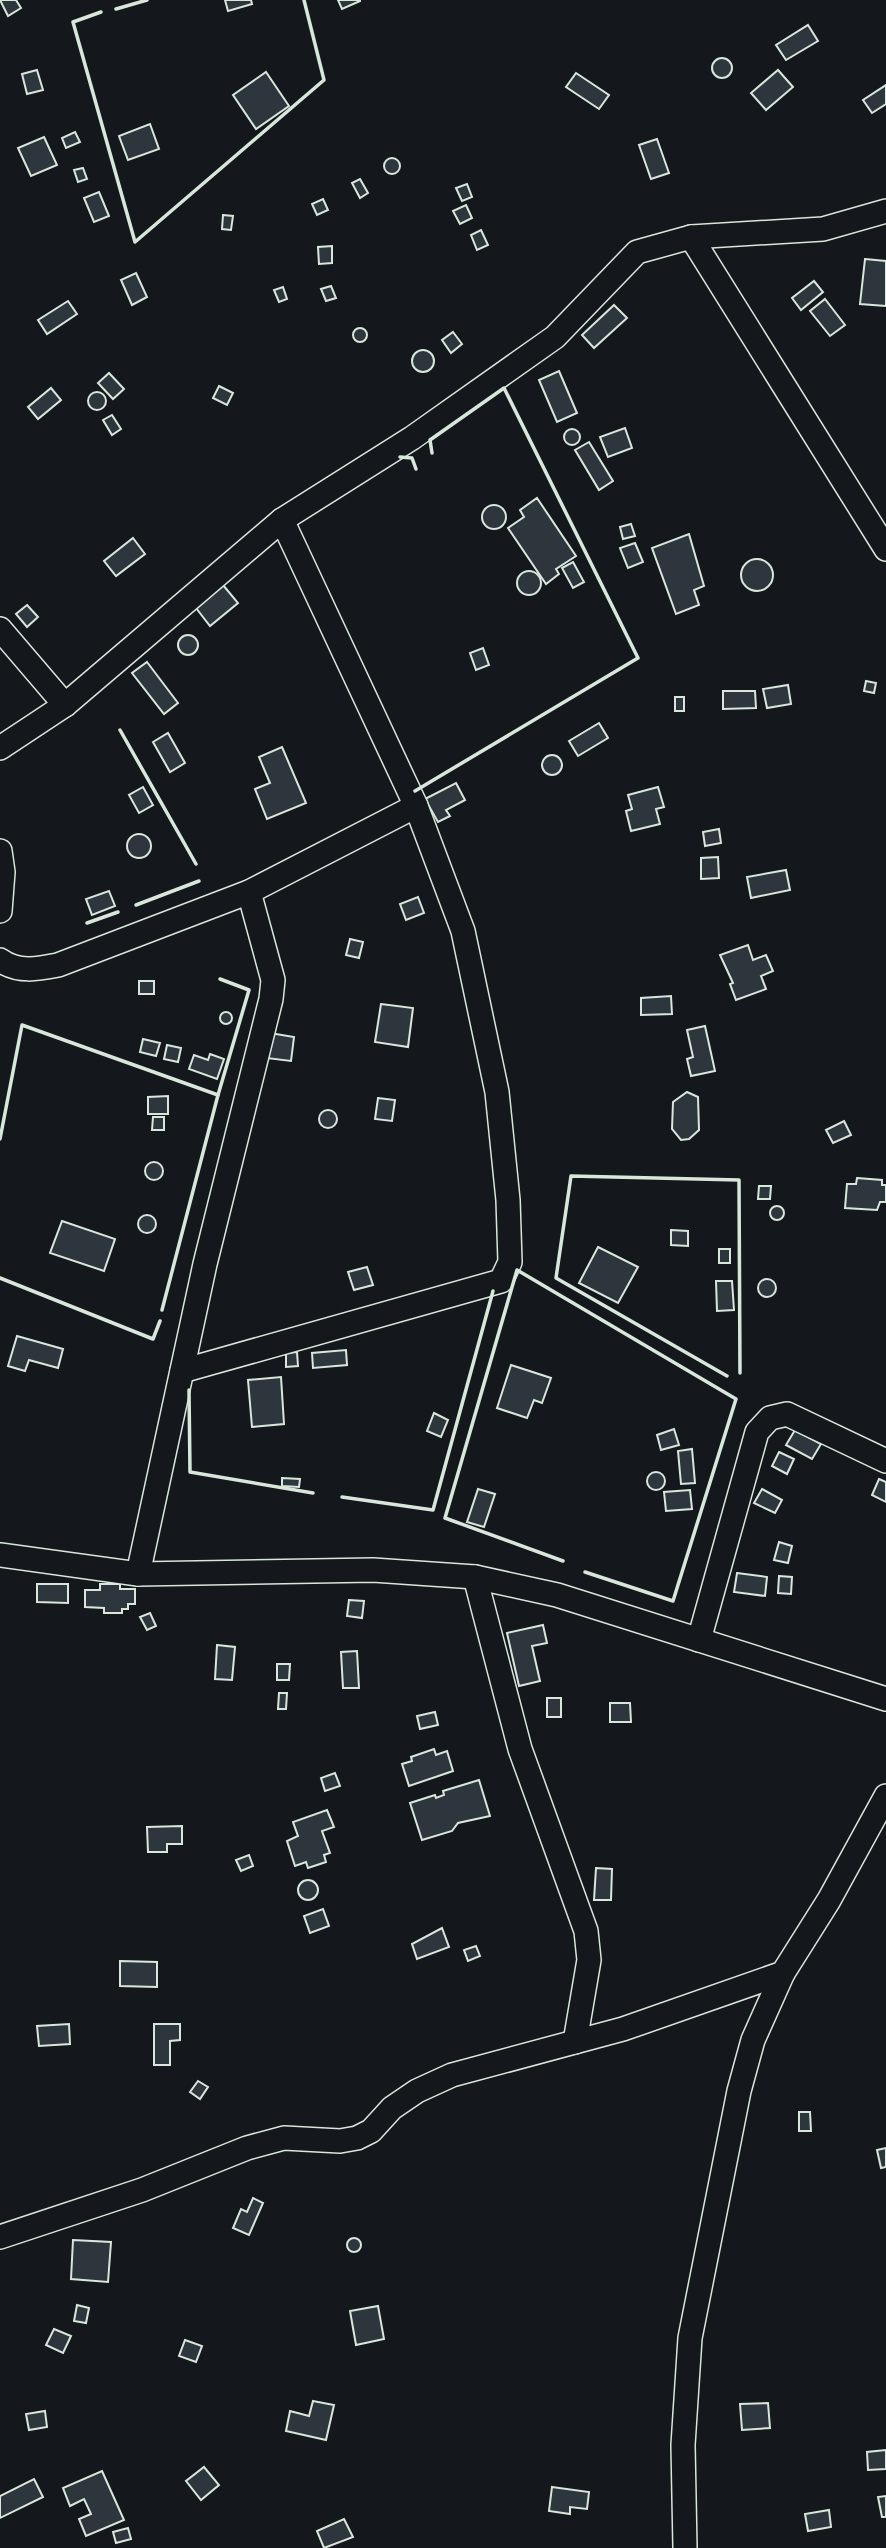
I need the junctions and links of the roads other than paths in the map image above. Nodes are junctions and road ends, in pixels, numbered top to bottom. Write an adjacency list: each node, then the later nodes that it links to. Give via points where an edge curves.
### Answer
1 (886, 211): 2 (street, via 823,229)
2 (691, 237): 3 (street, via 637,252 555,337 412,438); 4 (street)
3 (282, 520): 6 (street); 8 (street)
4 (886, 549)
5 (0, 629): 6 (street)
6 (65, 705): 7 (street)
7 (0, 748)
8 (416, 806): 10 (street); 13 (street, via 463,931 491,1058 508,1200 508,1271 501,1281)
9 (0, 851): 11 (street)
10 (249, 892): 12 (street, via 58,965 10,968); 13 (street, via 273,980 271,999)
11 (0, 911)
12 (0, 960)
13 (182, 1371): 16 (street)
14 (886, 1461): 18 (street, via 787,1414 770,1418 757,1432)
15 (0, 1555): 16 (street)
16 (138, 1574): 17 (street, via 373,1570)
17 (475, 1577): 18 (street, via 556,1595); 22 (street, via 520,1749 586,1931 589,1960)
18 (699, 1640): 19 (street)
19 (886, 1699)
20 (886, 1796): 21 (street)
21 (783, 1973): 22 (street, via 687,2009); 24 (street, via 753,2040 739,2091 690,2338 683,2445)
22 (575, 2042): 23 (street, via 452,2075 392,2108 371,2131 357,2138 272,2141)
23 (0, 2237)
24 (685, 2548)

